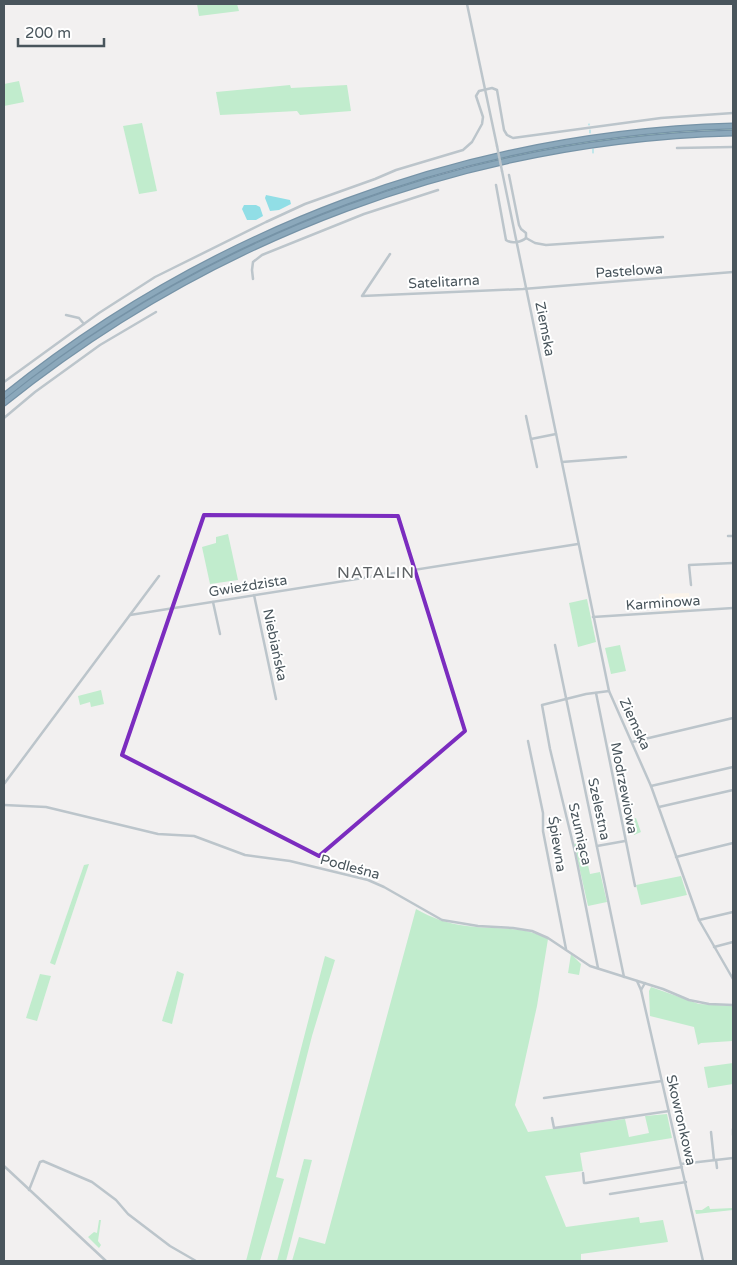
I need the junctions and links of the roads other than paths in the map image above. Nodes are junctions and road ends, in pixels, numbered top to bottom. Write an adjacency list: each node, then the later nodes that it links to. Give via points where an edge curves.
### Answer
1 (467, 4): 2 (street, Ziemska)
2 (485, 89): 3 (street, via 494,88 498,92 504,130 512,138 670,117); 13 (street, Ziemska, bridge); 20 (street, via 476,95 482,117 481,128 463,150 396,170 266,222 144,283)
3 (733, 113)
4 (733, 126): 22 (highway, via 642,132 529,149 419,176 328,207 255,238 158,290 86,335)
5 (733, 133): 23 (highway, via 635,140 531,155 437,178 345,208 247,249 165,292 89,339)
6 (733, 146): 7 (street)
7 (677, 148)
8 (509, 175): 12 (street, via 519,225)
9 (496, 186): 13 (street, via 506,240)
10 (438, 190): 16 (street, via 364,214 262,255 253,262)
11 (663, 237): 12 (street, via 546,246)
12 (526, 238): 13 (street)
13 (517, 242): 17 (street, Ziemska)
14 (390, 254): 17 (street, Satelitarna, via 362,296)
15 (733, 272): 17 (street, Pastelowa)
16 (253, 279)
17 (527, 288): 26 (street, Ziemska)
18 (156, 312): 25 (street, via 100,345)
19 (66, 316): 20 (street, via 75,316)
20 (84, 324): 21 (street)
21 (4, 382)
22 (4, 396)
23 (4, 403)
24 (526, 416): 27 (street)
25 (4, 418)
26 (556, 434): 27 (street); 29 (street, Ziemska)
27 (531, 438): 30 (street)
28 (626, 457): 29 (street)
29 (562, 462): 33 (street, Ziemska)
30 (537, 467)
31 (728, 536): 32 (street)
32 (733, 536)
33 (578, 544): 37 (street, Gwieździsta); 41 (street, Ziemska)
34 (733, 563): 36 (street, via 689,565)
35 (158, 576): 40 (street)
36 (690, 585)
37 (254, 595): 38 (street, Gwieździsta); 46 (street, Niebiańska)
38 (214, 602): 40 (street, Gwieździsta); 42 (street)
39 (733, 608): 41 (street, Karminowa)
40 (130, 615): 52 (street)
41 (593, 617): 44 (street, Ziemska)
42 (220, 634)
43 (555, 645): 47 (street, Szelestna)
44 (609, 691): 45 (street); 50 (street, Ziemska)
45 (596, 693): 47 (street); 57 (street, Modrzewiowa)
46 (276, 699)
47 (566, 700): 59 (street, Szelestna); 67 (street, Szumiąca, via 542,705)
48 (733, 718): 50 (street)
49 (528, 742): 66 (street, Śpiewna)
50 (632, 742): 53 (street, Ziemska)
51 (733, 767): 53 (street)
52 (4, 784)
53 (651, 786): 56 (street, Ziemska)
54 (733, 790): 56 (street)
55 (4, 805): 66 (street, Podleśna, via 46,807 158,834 194,836 245,855 290,861 362,878 442,920 532,931)
56 (659, 807): 60 (street, Ziemska)
57 (625, 841): 59 (street); 61 (street, Modrzewiowa)
58 (733, 843): 60 (street)
59 (597, 846): 68 (street, Szelestna)
60 (676, 857): 63 (street, Ziemska)
61 (635, 886)
62 (733, 912): 63 (street)
63 (699, 920): 65 (street, Ziemska)
64 (733, 942): 65 (street)
65 (714, 947): 69 (street, Ziemska)
66 (566, 949): 67 (street, Podleśna)
67 (598, 968): 68 (street, Podleśna)
68 (624, 977): 70 (street, Podleśna)
69 (733, 979)
70 (637, 981): 71 (street, Podleśna); 72 (street, Skowronkowa)
71 (645, 983): 72 (street); 73 (street, Podleśna, via 698,1002)
72 (641, 990): 74 (street, Skowronkowa)
73 (733, 1005)
74 (662, 1081): 75 (street); 76 (street, Skowronkowa)
75 (544, 1098)
76 (669, 1111): 77 (street, via 554,1128); 84 (street, Skowronkowa)
77 (552, 1118)
78 (733, 1129): 80 (street)
79 (711, 1132): 82 (street)
80 (733, 1135)
81 (733, 1158): 82 (street)
82 (715, 1160): 84 (street); 85 (street)
83 (4, 1166): 88 (street)
84 (682, 1166): 86 (street, via 586,1183); 87 (street, Skowronkowa)
85 (717, 1168)
86 (583, 1173)
87 (686, 1182): 89 (street); 92 (street, Skowronkowa)
88 (29, 1190): 90 (street); 91 (street, via 40,1162 52,1164 103,1190 128,1214)
89 (610, 1194)
90 (106, 1261)
91 (196, 1261)
92 (704, 1261)

